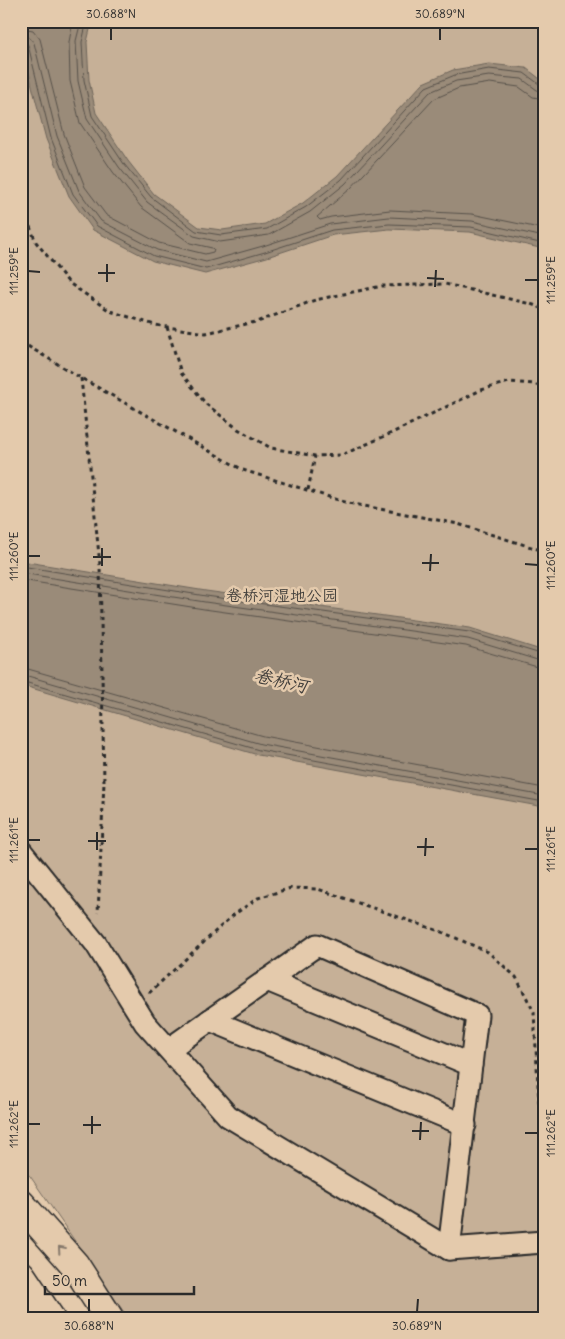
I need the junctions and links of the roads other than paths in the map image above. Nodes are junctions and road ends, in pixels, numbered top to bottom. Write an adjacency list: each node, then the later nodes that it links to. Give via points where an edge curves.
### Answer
1 (21, 851): 4 (street, via 96,944 145,1023)
2 (267, 980): 3 (street); 5 (street); 5 (street, via 317,945 477,1015)
3 (210, 1020): 4 (street); 6 (street)
4 (169, 1049): 9 (street, via 228,1116)
5 (471, 1065): 6 (street)
6 (465, 1125): 9 (street)
7 (21, 1204): 12 (main road, one-way to 7, via 75,1265)
8 (544, 1242): 9 (street)
9 (449, 1248)
10 (21, 1275): 11 (main road)
11 (50, 1318)
12 (109, 1318)

